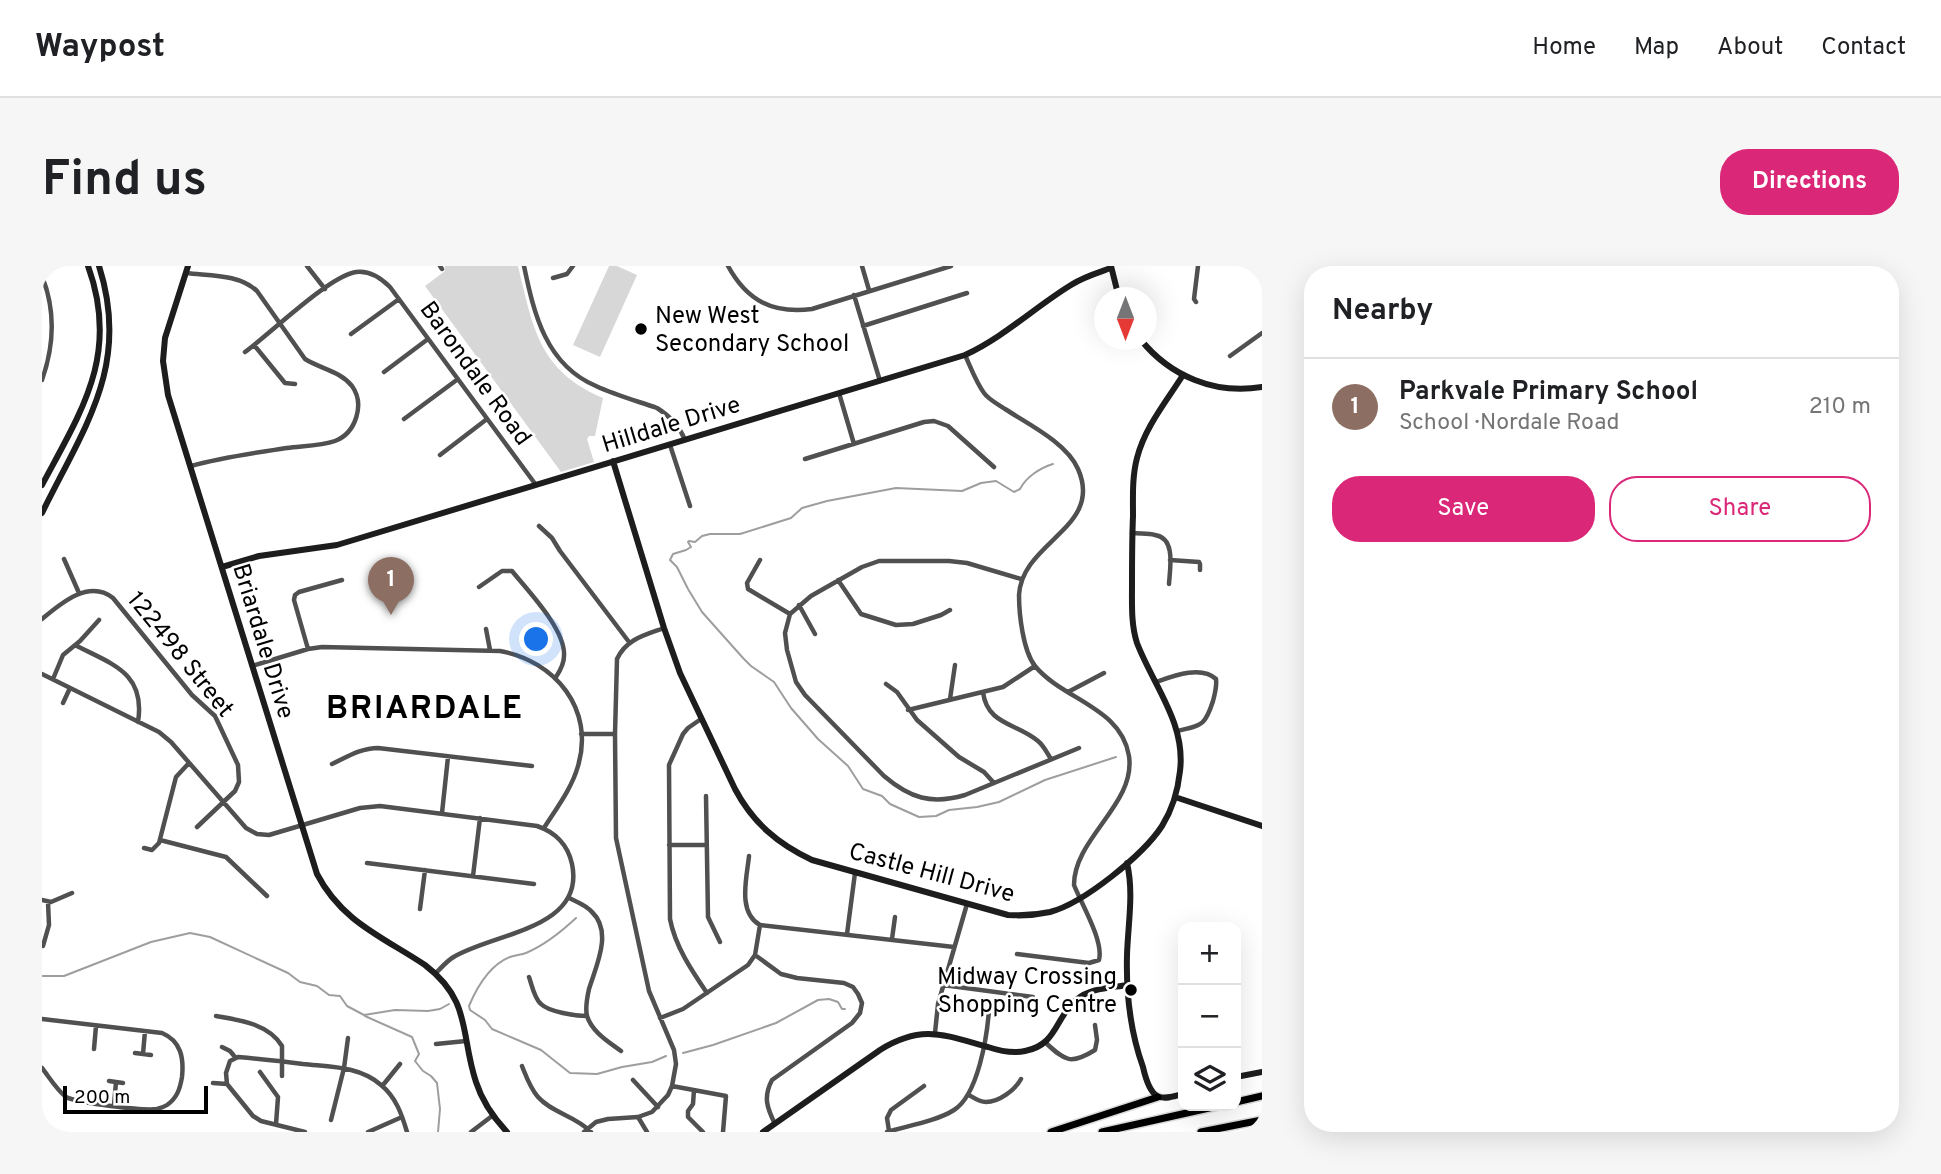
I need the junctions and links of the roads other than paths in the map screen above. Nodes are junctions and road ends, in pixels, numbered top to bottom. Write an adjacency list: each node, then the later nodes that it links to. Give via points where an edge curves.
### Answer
1 (88, 266): 49 (street, via 98,304 99,353 82,410)
2 (99, 266): 52 (street, via 109,307 108,361 92,414)
3 (307, 266): 15 (street)
4 (524, 266): 41 (street, via 543,334 560,360 595,386 657,408 678,426)
5 (573, 266): 13 (street)
6 (728, 266): 18 (street, via 748,293 776,309 812,309)
7 (862, 266): 16 (street)
8 (1198, 266): 20 (street)
9 (947, 267): 16 (street)
10 (1111, 267): 14 (street); 29 (street, Hilldale Drive, via 1073,284)
11 (187, 269): 21 (street, via 249,284); 47 (street, Briardale Drive, via 165,338 163,361 167,395)
12 (42, 276): 34 (street, via 52,321)
13 (553, 278)
14 (1116, 287)
15 (325, 289): 19 (street, Barondale Road, via 347,274 372,273); 21 (street, Barondale Road)
16 (869, 290): 18 (street)
17 (967, 292): 22 (street)
18 (854, 295): 22 (street)
19 (399, 299): 24 (street); 25 (street, Barondale Road)
20 (1196, 302)
21 (279, 323): 26 (street, Barondale Road); 47 (street, via 305,359 352,386 358,414 352,427 338,440)
22 (863, 326): 35 (street)
23 (1262, 333): 30 (street)
24 (352, 334)
25 (428, 339): 31 (street); 33 (street, Barondale Road)
26 (254, 345): 28 (street, Barondale Road); 36 (street, via 285,383)
27 (1150, 350): 32 (street)
28 (244, 352)
29 (965, 355): 35 (street, Hilldale Drive); 60 (street, via 985,394 1059,444 1070,455 1082,481 1075,517 1030,563)
30 (1230, 356)
31 (384, 372)
32 (1183, 375): 37 (street, via 1220,388); 54 (street, Castle Hill Drive, via 1149,428 1137,458)
33 (458, 379): 39 (street); 40 (street, Barondale Road)
34 (42, 380)
35 (880, 381): 38 (street, Hilldale Drive)
36 (295, 384)
37 (1262, 387)
38 (839, 393): 41 (street, Hilldale Drive); 42 (street)
39 (404, 419)
40 (487, 419): 44 (street); 50 (street, Barondale Road)
41 (685, 440): 43 (street, Hilldale Drive)
42 (854, 444): 45 (street); 48 (street, via 934,421 948,426)
43 (670, 445): 46 (street, Hilldale Drive); 51 (street)
44 (440, 454)
45 (805, 459)
46 (613, 461): 50 (street, Hilldale Drive); 71 (street, Castle Hill Drive)
47 (191, 466): 58 (street, Briardale Drive)
48 (994, 467)
49 (42, 485)
50 (536, 485): 58 (street, Hilldale Drive, via 337,545)
51 (690, 506)
52 (42, 513)
53 (538, 526): 74 (street, via 552,538)
54 (1132, 533): 56 (street, via 1165,539); 85 (street, Castle Hill Drive, via 1134,633)
55 (64, 559): 65 (street)
56 (1170, 559): 59 (street, via 1199,562); 63 (street)
57 (760, 560): 68 (street, via 748,589)
58 (222, 566): 79 (street, Briardale Drive)
59 (1200, 569)
60 (1021, 579): 62 (street, via 967,563 879,561); 80 (street, via 1024,636)
61 (342, 580): 76 (street, via 295,595)
62 (838, 580): 66 (street); 67 (street, via 861,614 896,625 913,624)
63 (1169, 584)
64 (479, 587): 83 (street, via 502,571 512,571 560,635 564,656)
65 (79, 593): 69 (street); 107 (street, 122498 Street, via 97,590 113,598 192,695 215,716 240,772 238,787)
66 (799, 605): 68 (street); 73 (street)
67 (950, 610)
68 (790, 614): 104 (street, via 785,642 799,687 897,787 937,800)
69 (42, 619)
70 (99, 620): 75 (street)
71 (664, 628): 74 (street); 93 (street, Castle Hill Drive)
72 (486, 629): 77 (street)
73 (815, 634)
74 (629, 642): 97 (street, via 616,664)
75 (75, 645): 84 (street, via 63,655); 94 (street, via 130,677 139,699)
76 (307, 649): 77 (street); 79 (street)
77 (490, 650): 83 (street, via 531,660)
78 (955, 664): 90 (street)
79 (251, 666): 110 (street, Briardale Drive)
80 (1035, 666): 88 (street, via 1003,687); 89 (street)
81 (1104, 673): 89 (street)
82 (42, 674): 84 (street)
83 (556, 677): 96 (street, via 572,701)
84 (52, 679): 87 (street)
85 (1156, 682): 95 (street, Castle Hill Drive); 95 (street, via 1188,672 1212,674 1216,679 1208,718)
86 (886, 684): 92 (street)
87 (70, 688): 91 (street); 94 (street)
88 (983, 692): 90 (street); 100 (street, via 991,714 1038,741)
89 (1068, 692): 128 (street, via 1114,725 1129,758 1123,790 1075,869 1074,885)
90 (950, 699): 92 (street)
91 (63, 703)
92 (908, 710): 104 (street, via 954,754)
93 (701, 719): 115 (street, via 682,734 670,760); 122 (street, Castle Hill Drive, via 739,798 758,824 792,850)
94 (138, 722): 101 (street, via 164,737)
95 (1177, 731): 106 (street, Castle Hill Drive, via 1180,771)
96 (581, 734): 97 (street); 113 (street, via 578,769)
97 (615, 734): 151 (street, via 616,838 647,985)
98 (1079, 748): 100 (street)
99 (448, 757): 102 (street, via 373,748); 103 (street); 108 (street)
100 (1051, 759): 104 (street)
101 (189, 763): 107 (street); 114 (street, via 176,777)
102 (332, 764)
103 (532, 766)
104 (994, 783)
105 (706, 796): 116 (street)
106 (1175, 797): 111 (street); 120 (street, Castle Hill Drive, via 1157,833)
107 (224, 803): 110 (street, via 257,834); 112 (street)
108 (442, 813): 109 (street); 110 (street, via 367,807)
109 (480, 818): 113 (street); 123 (street)
110 (301, 826): 142 (street, Briardale Drive, via 317,874 335,903)
111 (1262, 826)
112 (197, 827)
113 (544, 828): 127 (street, via 561,841 570,857 573,884)
114 (160, 839): 117 (street, via 152,850); 126 (street, via 226,858)
115 (669, 845): 116 (street); 146 (street, via 672,929 687,964)
116 (707, 845): 137 (street, via 708,917)
117 (144, 848)
118 (749, 856): 134 (street, via 747,905)
119 (367, 863): 121 (street)
120 (1127, 863): 128 (street, Castle Hill Drive); 145 (street, via 1131,889)
121 (425, 870): 123 (street); 132 (street)
122 (855, 873): 131 (street, Castle Hill Drive); 135 (street)
123 (473, 876): 124 (street)
124 (534, 884)
125 (72, 893): 130 (street)
126 (267, 896)
127 (569, 898): 142 (street, via 550,918 460,954); 150 (street, via 592,911 602,934)
128 (1080, 899): 131 (street, Castle Hill Drive, via 1051,912 1022,915); 140 (street, via 1097,940 1099,960 1089,963)
129 (42, 900): 130 (street)
130 (48, 902): 138 (street, via 49,925)
131 (967, 904): 139 (street)
132 (420, 909)
133 (895, 917): 136 (street)
134 (760, 925): 135 (street); 141 (street)
135 (847, 934): 136 (street)
136 (892, 939): 139 (street)
137 (720, 942)
138 (43, 946)
139 (954, 947): 144 (street)
140 (1017, 954)
141 (755, 955): 146 (street); 202 (street, via 781,974 849,985 862,1003 852,1023 772,1080 766,1102)
142 (436, 973): 158 (street, via 459,1007)
143 (529, 977): 150 (street, via 544,1006)
144 (943, 985): 147 (street); 156 (street)
145 (1127, 985): 159 (street, via 1079,998); 192 (street, via 1135,1043)
146 (707, 993): 151 (street)
147 (1032, 997)
148 (989, 1010): 161 (street)
149 (216, 1016): 169 (street, via 272,1034 282,1046)
150 (587, 1016): 164 (street, via 597,1033)
151 (660, 1018): 186 (street, via 674,1050)
152 (42, 1019): 154 (street)
153 (1095, 1025): 159 (street, via 1095,1049 1075,1060 1062,1057)
154 (96, 1026): 155 (street); 163 (street)
155 (145, 1031): 166 (street); 194 (street, via 167,1035 177,1044 183,1060 180,1089 174,1099 158,1108)
156 (935, 1033): 161 (street); 202 (street, via 890,1044)
157 (348, 1038): 173 (street)
158 (467, 1041): 160 (street); 197 (street, via 476,1082)
159 (1046, 1042): 161 (street, via 1021,1052)
160 (436, 1044)
161 (984, 1046): 190 (street)
162 (222, 1047): 168 (street)
163 (94, 1049)
164 (621, 1051)
165 (135, 1053): 166 (street)
166 (143, 1054): 167 (street)
167 (151, 1055)
168 (235, 1057): 169 (street); 184 (street, via 227,1067)
169 (282, 1061): 173 (street); 176 (street)
170 (400, 1064): 185 (street)
171 (522, 1066): 204 (street, via 540,1099)
172 (42, 1068): 194 (street, via 65,1096)
173 (344, 1068): 185 (street); 200 (street)
174 (260, 1072): 203 (street, via 278,1094)
175 (1262, 1072): 177 (street)
176 (282, 1076)
177 (1241, 1076)
178 (1021, 1079): 190 (street, via 1014,1090 992,1101)
179 (634, 1080): 195 (street)
180 (109, 1081): 181 (street)
181 (116, 1082): 182 (street); 194 (street)
182 (123, 1083)
183 (213, 1083): 184 (street)
184 (227, 1084): 203 (street, via 253,1116)
185 (383, 1085): 198 (street)
186 (672, 1086): 188 (street); 195 (street)
187 (924, 1086): 214 (street, via 891,1110)
188 (694, 1090): 211 (street, via 688,1117); 212 (street, via 727,1098)
189 (1178, 1095): 192 (street)
190 (969, 1096): 214 (street, via 952,1112)
191 (1262, 1096): 193 (main road)
192 (1158, 1097): 215 (main road)
193 (1241, 1101)
194 (114, 1105)
195 (658, 1107): 199 (street)
196 (1196, 1111): 216 (main road)
197 (492, 1116): 208 (street); 209 (street)
198 (402, 1117): 206 (street); 207 (street)
199 (638, 1118): 204 (street, via 602,1120); 210 (street)
200 (331, 1120)
201 (1260, 1120): 217 (main road); 218 (main road)
202 (775, 1124): 213 (street)
203 (276, 1125): 205 (street)
204 (588, 1131)
205 (305, 1132)
206 (368, 1132)
207 (407, 1132)
208 (471, 1132)
209 (508, 1132)
210 (647, 1132)
211 (703, 1132)
212 (723, 1132)
213 (763, 1132)
214 (888, 1132)
215 (1051, 1132)
216 (1102, 1132)
217 (1201, 1132)
218 (1215, 1132)

